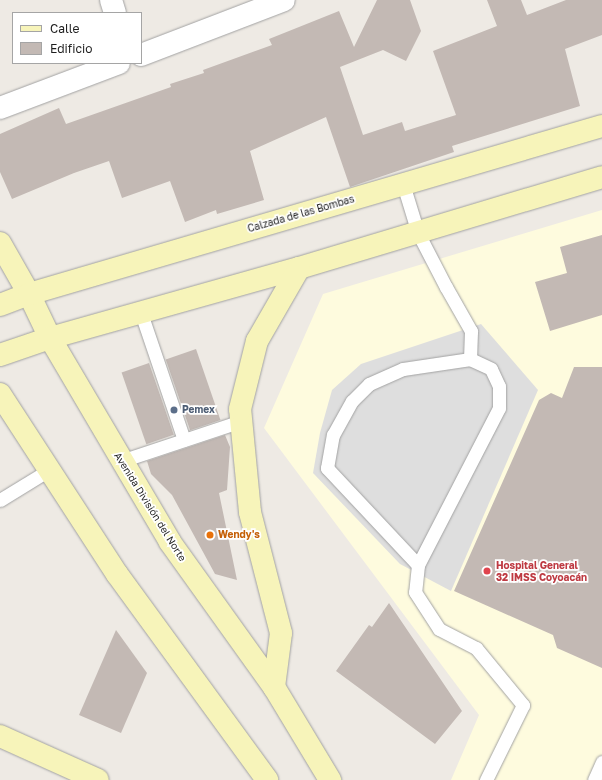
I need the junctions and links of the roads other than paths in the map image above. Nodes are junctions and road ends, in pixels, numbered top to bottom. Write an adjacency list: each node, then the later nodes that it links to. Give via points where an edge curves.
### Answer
1 (111, 0): 3 (street)
2 (284, 0): 4 (street)
3 (115, 12)
4 (142, 55)
5 (116, 64): 6 (street)
6 (0, 108)
7 (602, 126): 9 (main road, Calzada de las Bombas)
8 (602, 177): 10 (main road)
9 (403, 184): 10 (lane); 13 (main road, Calzada de las Bombas)
10 (418, 232): 12 (main road); 18 (lane, via 471,331)
11 (0, 243): 13 (main road, Avenida División del Norte)
12 (299, 268): 15 (main road); 20 (main road, via 257,341 240,409)
13 (28, 294): 14 (main road, Calzada de las Bombas); 16 (main road, Avenida División del Norte)
14 (0, 305)
15 (141, 312): 16 (main road); 21 (lane)
16 (50, 338): 17 (main road); 22 (main road, Avenida División del Norte)
17 (0, 355)
18 (470, 359): 25 (lane, via 491,369 499,386 499,408); 25 (lane, via 403,369 369,384 352,401 333,435 327,468)
19 (0, 394): 23 (main road)
20 (241, 421): 21 (lane); 26 (main road, via 250,512 281,633)
21 (184, 440): 22 (lane)
22 (121, 461): 26 (main road, Avenida División del Norte, via 170,542)
23 (49, 470): 24 (lane); 30 (main road, via 117,574)
24 (0, 500)
25 (418, 565): 32 (lane, via 415,592 439,628 476,648 523,705)
26 (274, 687): 31 (main road, Avenida División del Norte)
27 (0, 736): 29 (main road)
28 (602, 762): 33 (lane)
29 (98, 780)
30 (267, 780)
31 (330, 780)
32 (486, 780)
33 (594, 780)

